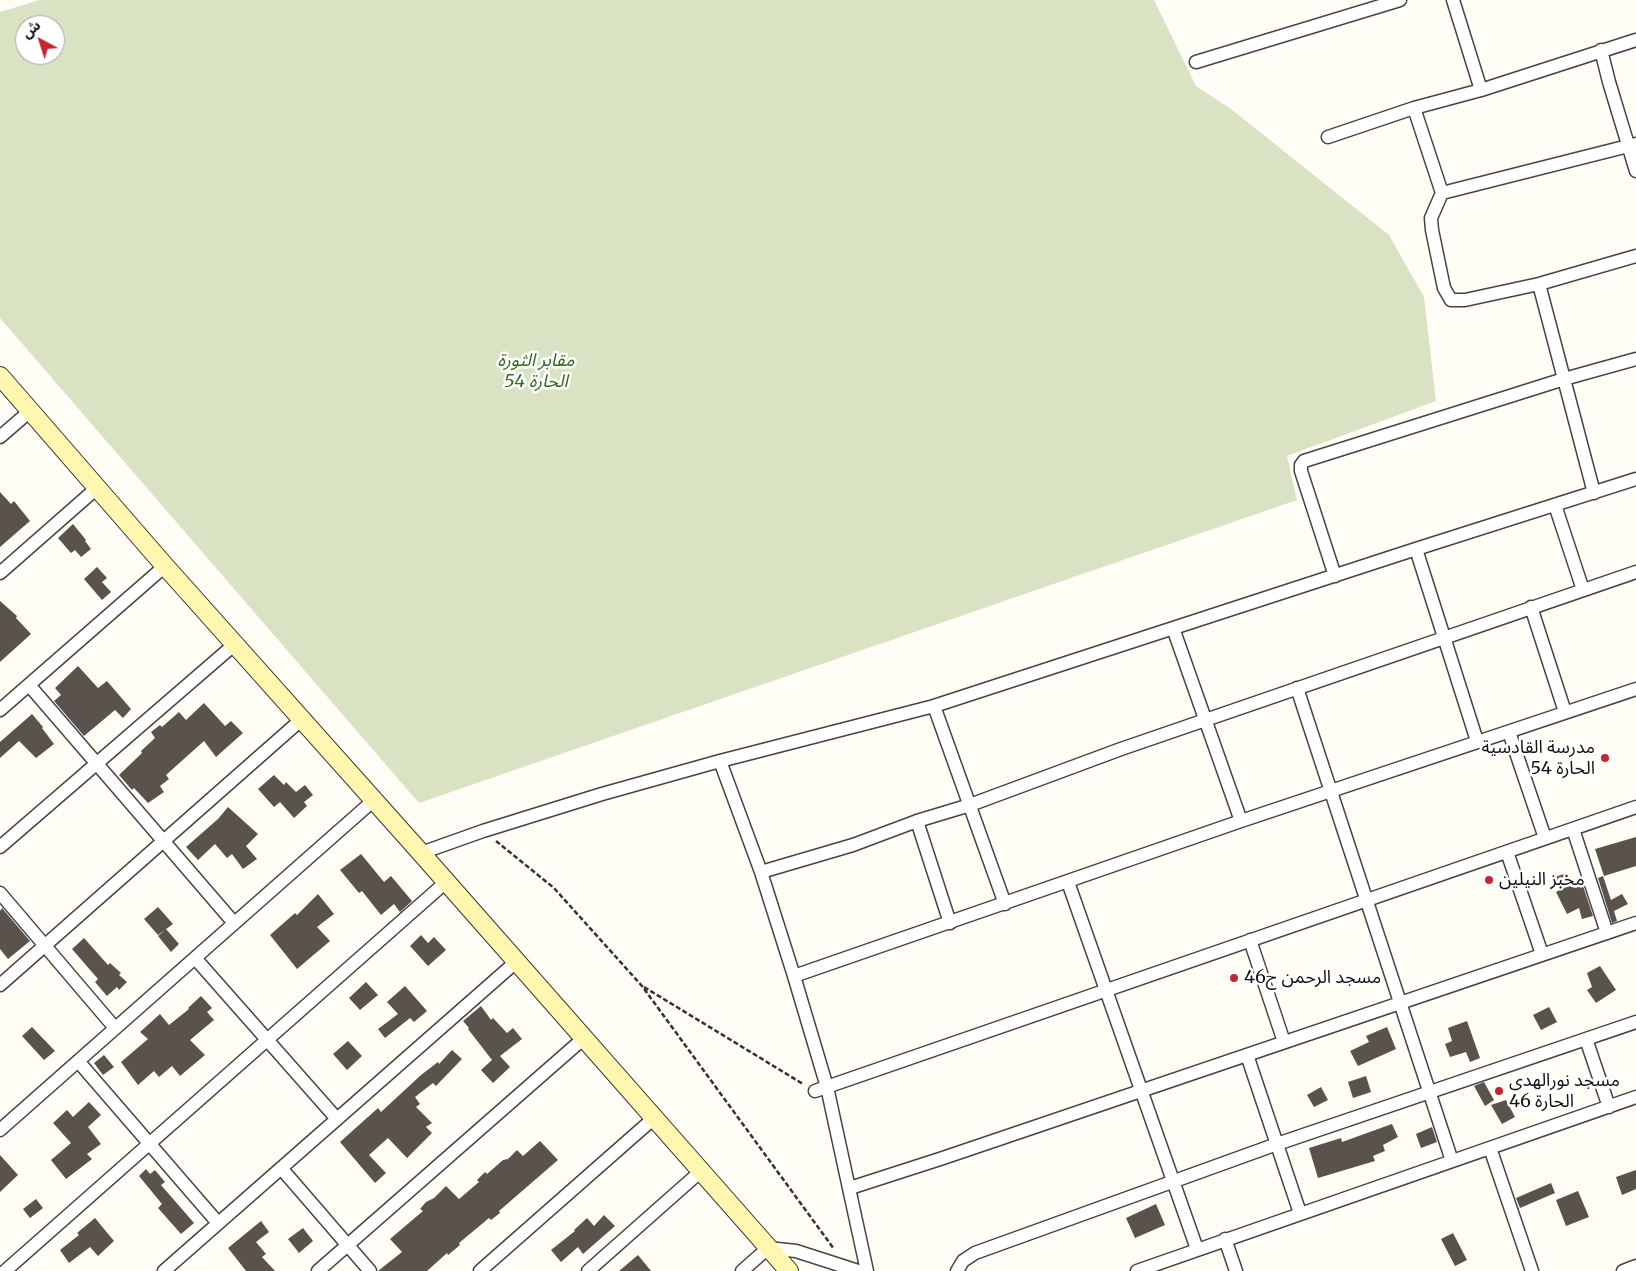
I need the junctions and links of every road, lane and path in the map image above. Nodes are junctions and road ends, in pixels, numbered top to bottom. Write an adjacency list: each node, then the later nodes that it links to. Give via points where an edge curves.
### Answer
1 (1400, 0): 5 (street)
2 (1453, 0): 6 (street)
3 (1636, 40): 4 (street)
4 (1601, 50): 6 (street); 9 (street)
5 (1196, 62)
6 (1481, 90): 7 (street)
7 (1414, 108): 8 (street); 11 (street)
8 (1328, 137)
9 (1632, 145): 10 (street); 11 (street)
10 (1636, 171)
11 (1442, 193): 13 (street, via 1431,224 1444,288 1451,300 1465,300)
12 (1636, 256): 13 (street)
13 (1539, 284): 16 (street)
14 (1636, 358): 16 (street)
15 (0, 376): 17 (main road)
16 (1564, 379): 21 (street); 27 (street, via 1304,461 1301,471)
17 (30, 411): 18 (street); 20 (main road)
18 (0, 437)
19 (1636, 479): 21 (street)
20 (98, 487): 24 (main road); 26 (street)
21 (1594, 493): 22 (street)
22 (1555, 505): 23 (street); 28 (street)
23 (1416, 549): 27 (street); 31 (street)
24 (165, 566): 32 (main road); 33 (street)
25 (1636, 572): 28 (street)
26 (0, 573)
27 (1335, 576): 30 (street)
28 (1583, 590): 29 (street)
29 (1531, 607): 31 (street); 38 (street)
30 (1172, 628): 36 (street); 40 (street)
31 (1443, 637): 34 (street); 42 (street)
32 (235, 644): 39 (main road); 44 (street)
33 (29, 685): 37 (street); 44 (street)
34 (1297, 688): 40 (street); 45 (street)
35 (1636, 689): 38 (street)
36 (934, 706): 43 (street); 47 (street)
37 (0, 710)
38 (1566, 712): 41 (street)
39 (302, 719): 46 (main road); 54 (street)
40 (1205, 720): 47 (street); 50 (street)
41 (1509, 732): 42 (street); 53 (street)
42 (1477, 741): 45 (street)
43 (720, 761): 52 (street); 58 (street)
44 (96, 764): 54 (street); 55 (street)
45 (1331, 791): 50 (street); 62 (street)
46 (374, 800): 57 (main road); 64 (street)
47 (970, 805): 49 (street); 63 (street)
48 (1636, 807): 51 (street)
49 (917, 821): 58 (street, via 853,845); 65 (street)
50 (1241, 821): 60 (street)
51 (1573, 829): 53 (street); 67 (street)
52 (483, 831): 57 (street); 75 (path, via 554,888)
53 (1545, 838): 56 (street)
54 (163, 842): 64 (street); 69 (street)
55 (0, 848)
56 (1507, 852): 62 (street); 70 (street)
57 (422, 853): 59 (main road)
58 (761, 872): 73 (street)
59 (446, 882): 72 (main road); 81 (street)
60 (1068, 882): 63 (street); 76 (street)
61 (0, 893): 69 (street)
62 (1367, 900): 68 (street); 77 (street)
63 (1005, 904): 65 (street)
64 (234, 923): 71 (street)
65 (950, 923): 73 (street)
66 (1636, 923): 67 (street)
67 (1607, 932): 70 (street)
68 (1250, 940): 76 (street); 83 (street)
69 (46, 946): 74 (street); 79 (street)
70 (1542, 954): 77 (street)
71 (195, 958): 79 (street); 81 (street)
72 (517, 961): 80 (main road); 92 (street)
73 (794, 976): 86 (street)
74 (0, 985)
75 (642, 986): 86 (path); 109 (path)
76 (1106, 990): 86 (street); 87 (street)
77 (1400, 1003): 83 (street); 88 (street)
78 (1636, 1022): 82 (street)
79 (115, 1028): 85 (street)
80 (584, 1038): 91 (main road); 105 (street)
81 (268, 1039): 92 (street); 94 (street)
82 (1586, 1039): 88 (street); 90 (street)
83 (1284, 1042): 84 (street)
84 (1247, 1055): 87 (street); 95 (street)
85 (78, 1062): 93 (street); 94 (street)
86 (821, 1089): 101 (street)
87 (1140, 1090): 100 (street); 101 (street)
88 (1429, 1092): 95 (street); 97 (street)
89 (1636, 1097): 90 (street)
90 (1609, 1107): 96 (street)
91 (654, 1118): 99 (main road); 114 (street)
92 (337, 1119): 98 (street)
93 (0, 1130)
94 (150, 1143): 103 (street); 110 (street)
95 (1277, 1144): 100 (street); 102 (street)
96 (1490, 1148): 97 (street); 122 (street)
97 (1452, 1161): 102 (street)
98 (281, 1168): 103 (street); 105 (street)
99 (701, 1172): 106 (main road); 115 (street)
100 (1173, 1182): 107 (street); 119 (street, via 975,1253)
101 (850, 1188): 118 (street)
102 (1300, 1214): 104 (street)
103 (218, 1223): 111 (street)
104 (1225, 1239): 107 (street); 121 (street)
105 (348, 1245): 112 (street); 113 (street)
106 (768, 1248): 109 (street, via 796,1251); 116 (street); 117 (main road)
107 (1197, 1249): 120 (street)
108 (1636, 1266): 123 (street)
109 (853, 1270)
110 (5, 1271)
111 (164, 1271)
112 (318, 1271)
113 (370, 1271)
114 (480, 1271)
115 (588, 1271)
116 (742, 1271)
117 (788, 1271)
118 (868, 1271)
119 (957, 1271)
120 (1137, 1271)
121 (1236, 1271)
122 (1532, 1271)
123 (1623, 1271)

